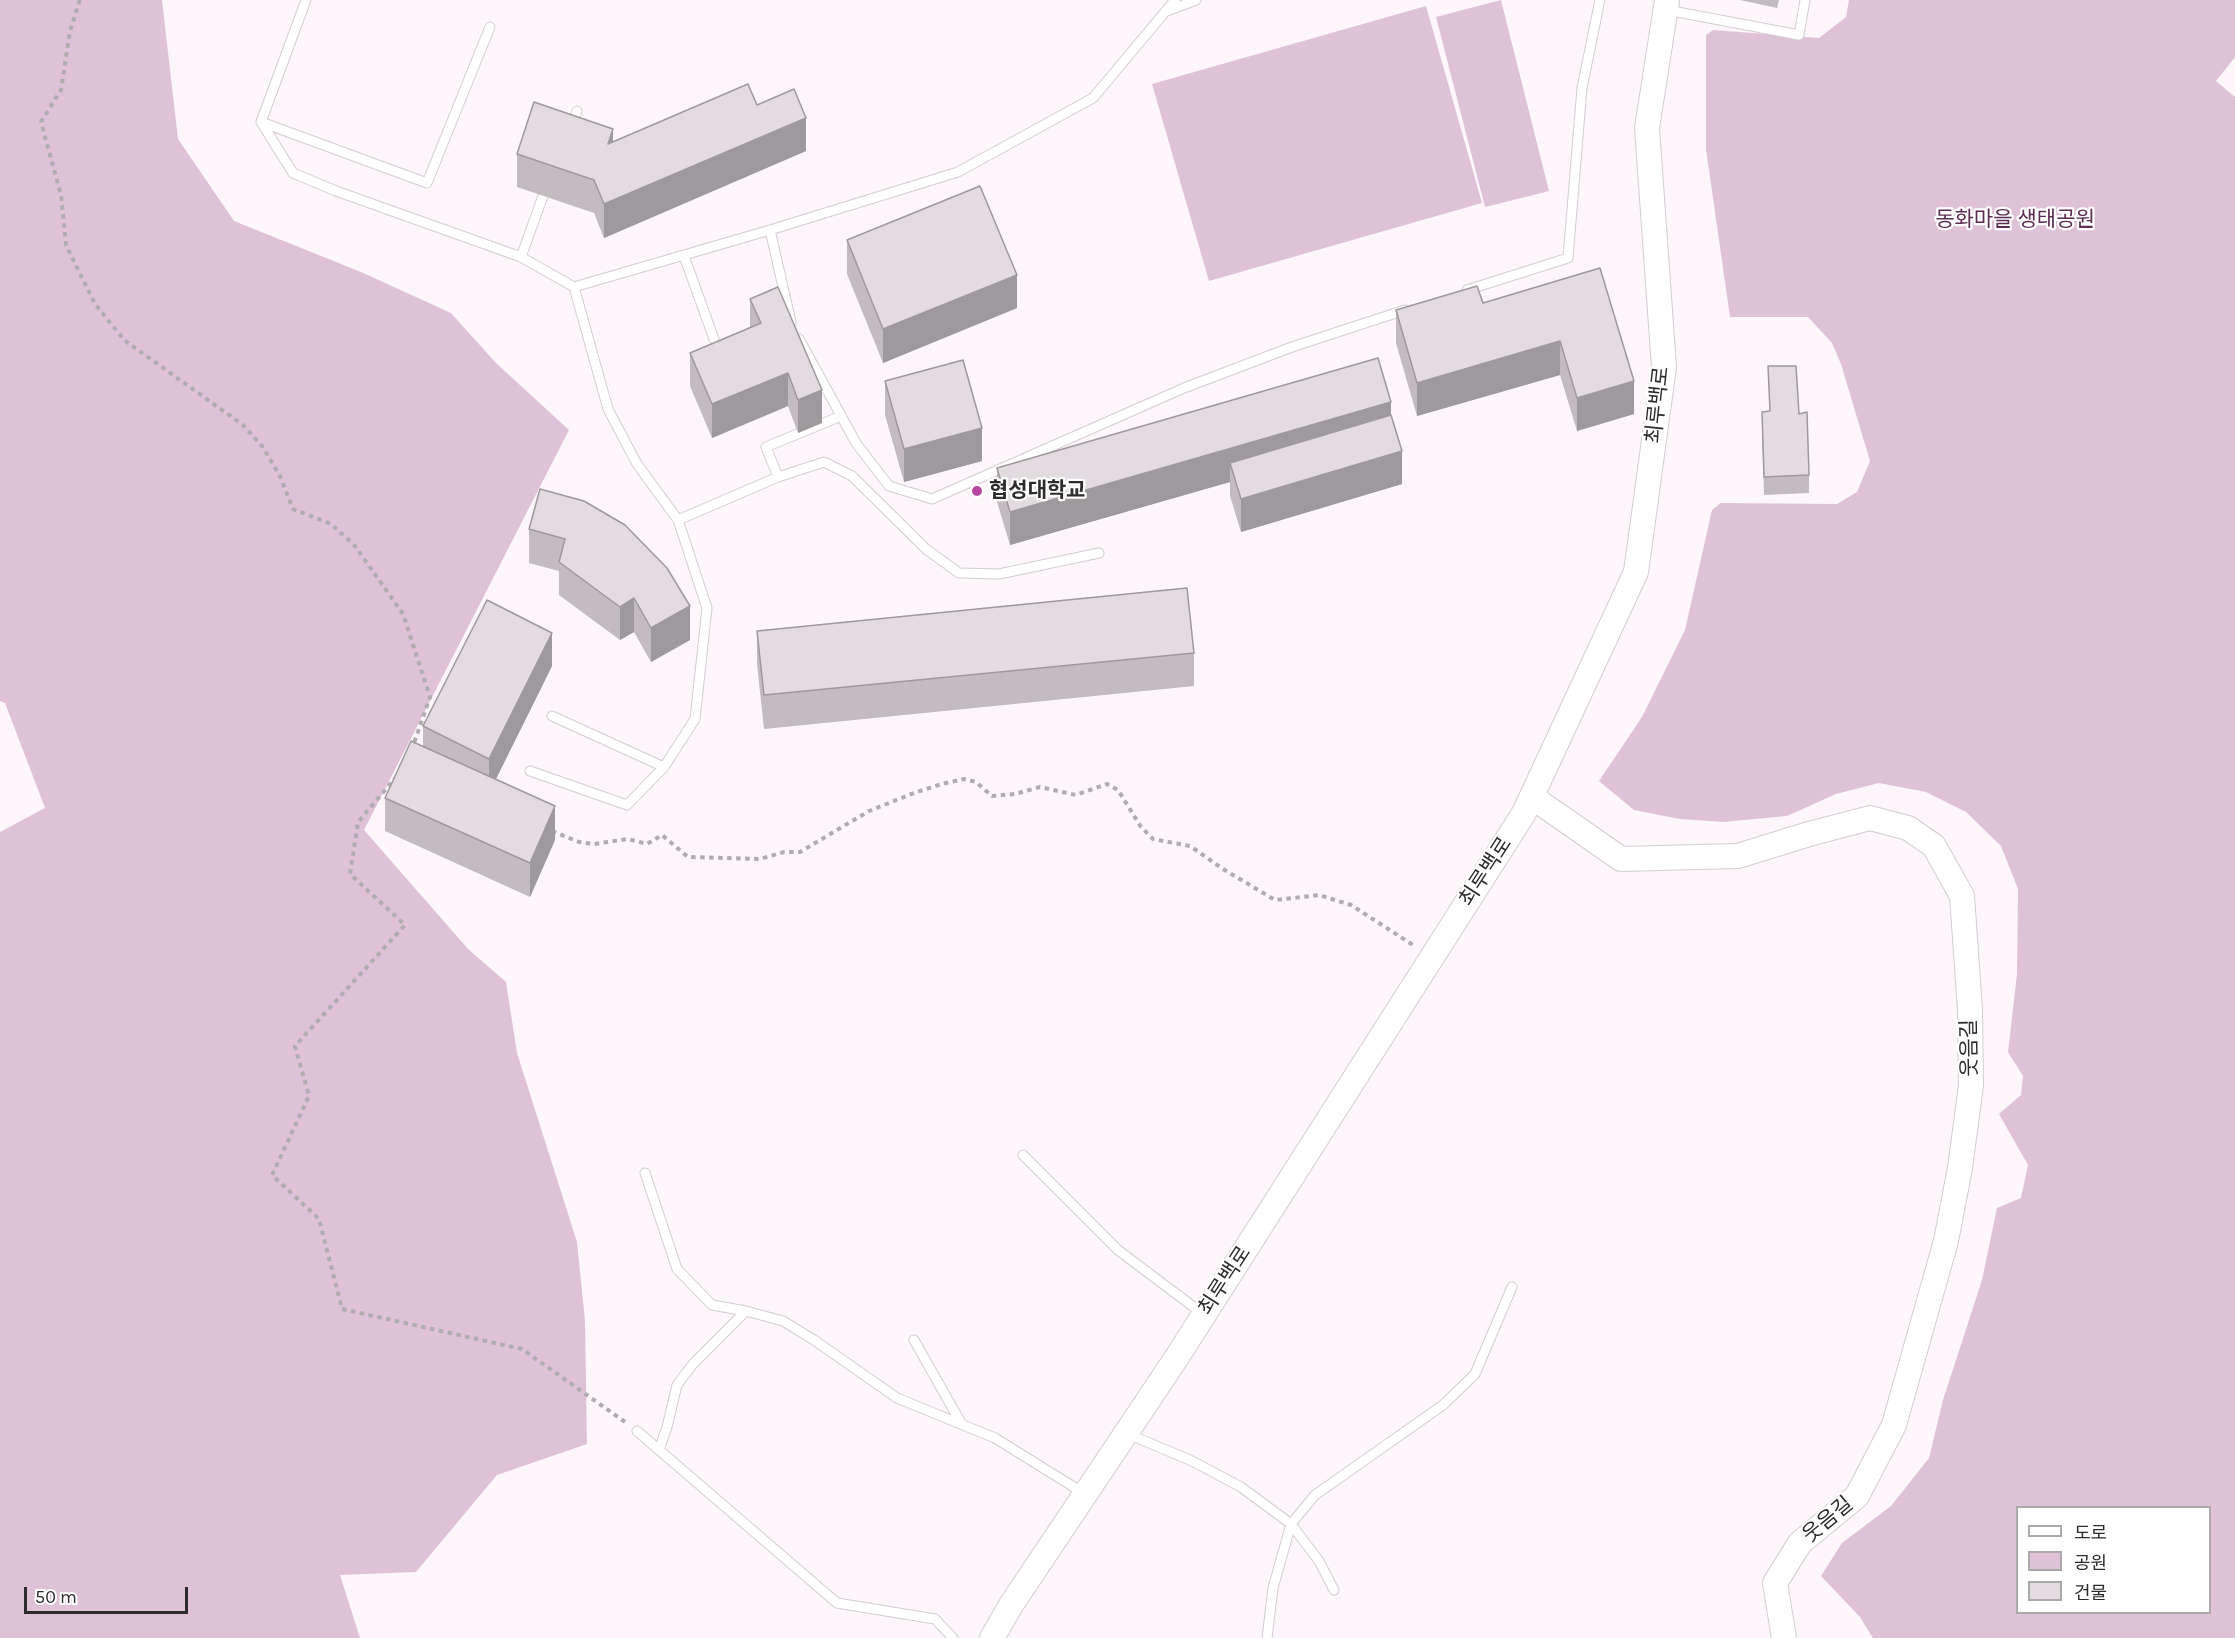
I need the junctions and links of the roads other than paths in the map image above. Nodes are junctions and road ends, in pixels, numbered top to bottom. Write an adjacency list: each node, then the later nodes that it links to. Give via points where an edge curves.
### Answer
1 (306, 0): 10 (lane)
2 (1174, 0): 7 (lane)
3 (1196, 0): 7 (lane)
4 (1600, 0): 17 (lane, via 1582,88 1568,258)
5 (1805, 0): 6 (lane, via 1798,35)
6 (1666, 5): 27 (street, 최루백로, via 1647,128 1664,367 1636,572)
7 (1167, 11): 13 (lane, via 1093,98 958,172)
8 (490, 27): 10 (lane, via 427,183)
9 (577, 111): 11 (lane)
10 (261, 122): 15 (lane, via 292,172)
11 (567, 137)
12 (543, 196): 15 (lane)
13 (770, 230): 14 (lane); 20 (lane, via 792,325)
14 (684, 256): 16 (lane); 19 (lane)
15 (521, 257): 16 (lane)
16 (574, 287): 22 (lane, via 608,410 637,464)
17 (1455, 294)
18 (1412, 308): 20 (lane, via 1184,388 932,499 888,486)
19 (714, 339)
20 (841, 416): 21 (lane, via 766,447)
21 (778, 477): 22 (lane); 23 (lane, via 824,462 852,476 926,549 959,573 999,574)
22 (678, 520): 25 (lane, via 707,608 695,719)
23 (1099, 553)
24 (552, 716): 25 (lane)
25 (664, 767): 26 (lane, via 627,805)
26 (530, 771)
27 (1532, 797): 32 (street, 최루백로); 44 (street, 웃음길, via 1621,859 1738,856 1870,818 1908,828 1934,846 1962,896 1971,1085 1946,1240 1894,1425 1857,1496 1800,1543 1775,1583)
28 (1023, 1155): 32 (lane, via 1118,1250)
29 (645, 1173): 31 (lane, via 677,1269 712,1305)
30 (1512, 1287): 39 (lane, via 1475,1374 1443,1405 1316,1495)
31 (746, 1311): 34 (lane, via 783,1321 897,1398); 37 (lane, via 677,1385)
32 (1204, 1314): 36 (street, 최루백로)
33 (914, 1340): 34 (lane)
34 (961, 1423): 38 (lane, via 1014,1448)
35 (637, 1431): 37 (lane)
36 (1126, 1433): 38 (street, 최루백로); 39 (lane, via 1241,1487)
37 (659, 1450): 41 (lane, via 837,1603 935,1619)
38 (1085, 1494): 42 (street, 최루백로)
39 (1291, 1524): 40 (lane, via 1319,1561); 43 (lane, via 1273,1588)
40 (1334, 1590)
41 (953, 1638)
42 (992, 1638)
43 (1267, 1638)
44 (1784, 1638)

